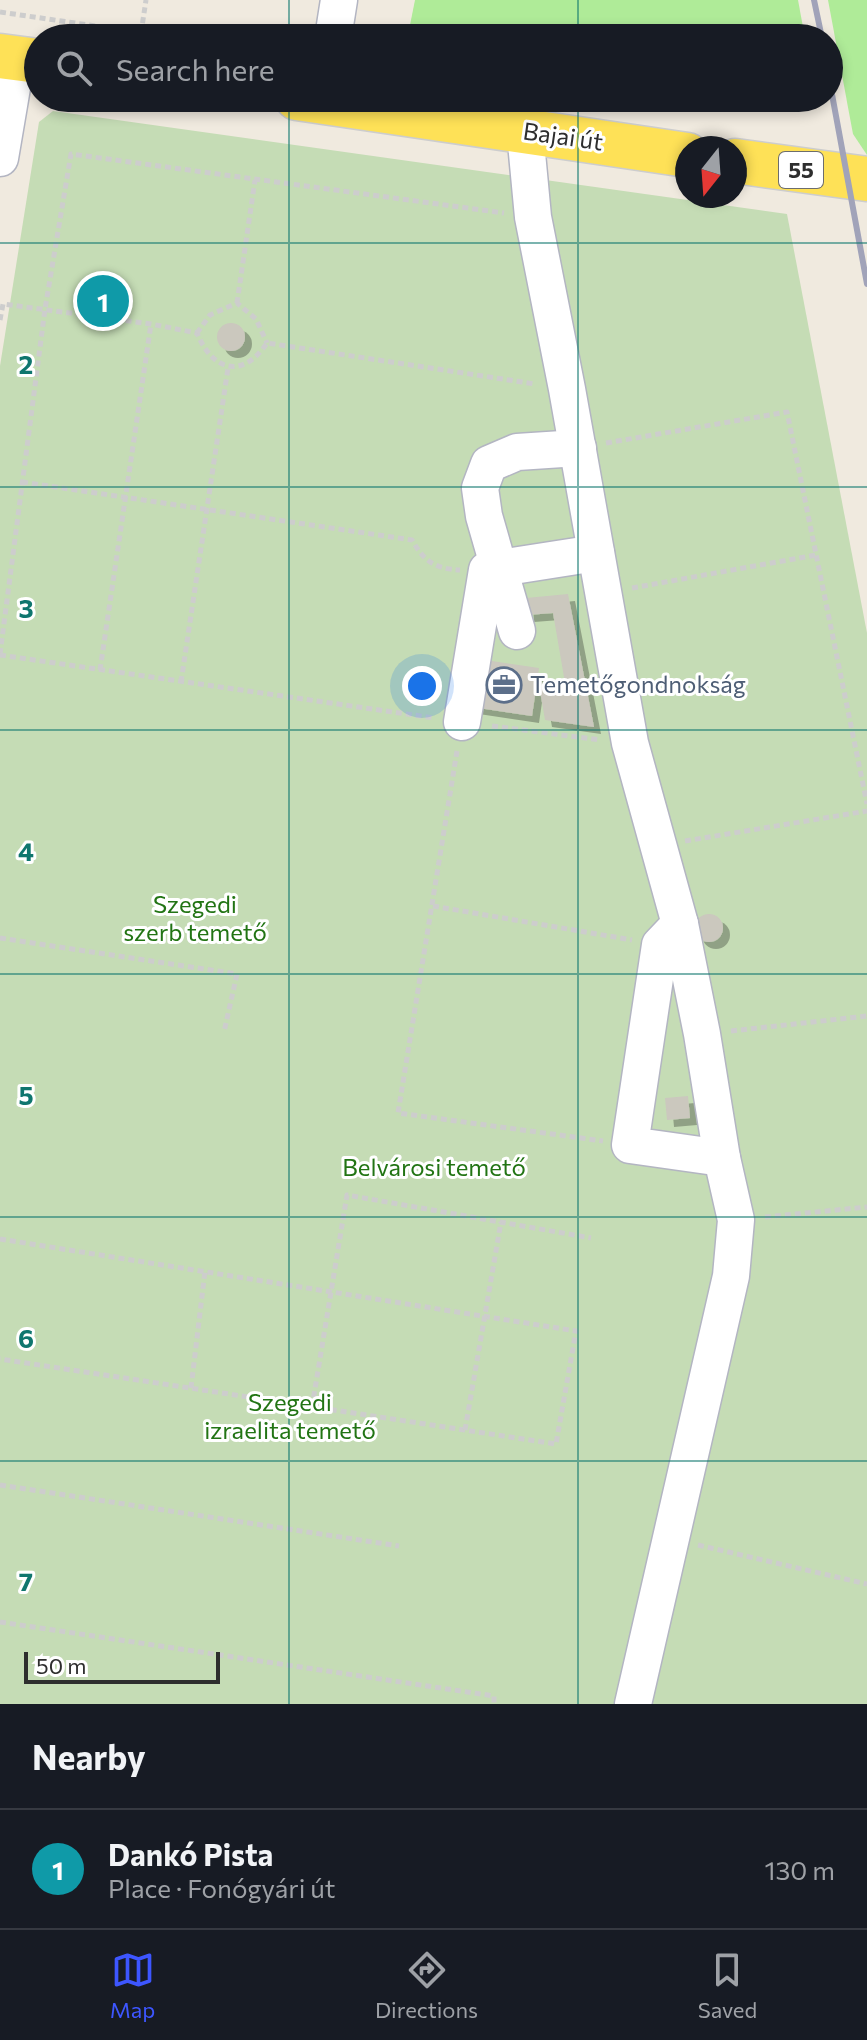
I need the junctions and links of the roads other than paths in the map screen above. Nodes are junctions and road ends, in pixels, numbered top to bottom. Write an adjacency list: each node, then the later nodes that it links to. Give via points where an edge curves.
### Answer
1 (339, 0): 2 (street)
2 (335, 24)
3 (18, 59): 7 (street)
4 (398, 112): 5 (main road, Bajai út)
5 (525, 132): 6 (main road, Bajai út); 10 (street, via 533,217)
6 (675, 153)
7 (0, 158)
8 (747, 163): 9 (main road, 55)
9 (867, 179)
10 (578, 448): 11 (street); 12 (street, via 517,452 489,464 480,488)
11 (596, 553): 12 (street); 15 (street, via 630,743 657,845)
12 (493, 569): 13 (street); 14 (street)
13 (517, 631)
14 (462, 722)
15 (670, 934): 16 (street, via 702,1034); 16 (street, via 630,1145)
16 (722, 1158): 17 (street, via 736,1220 731,1276)
17 (633, 1704)

